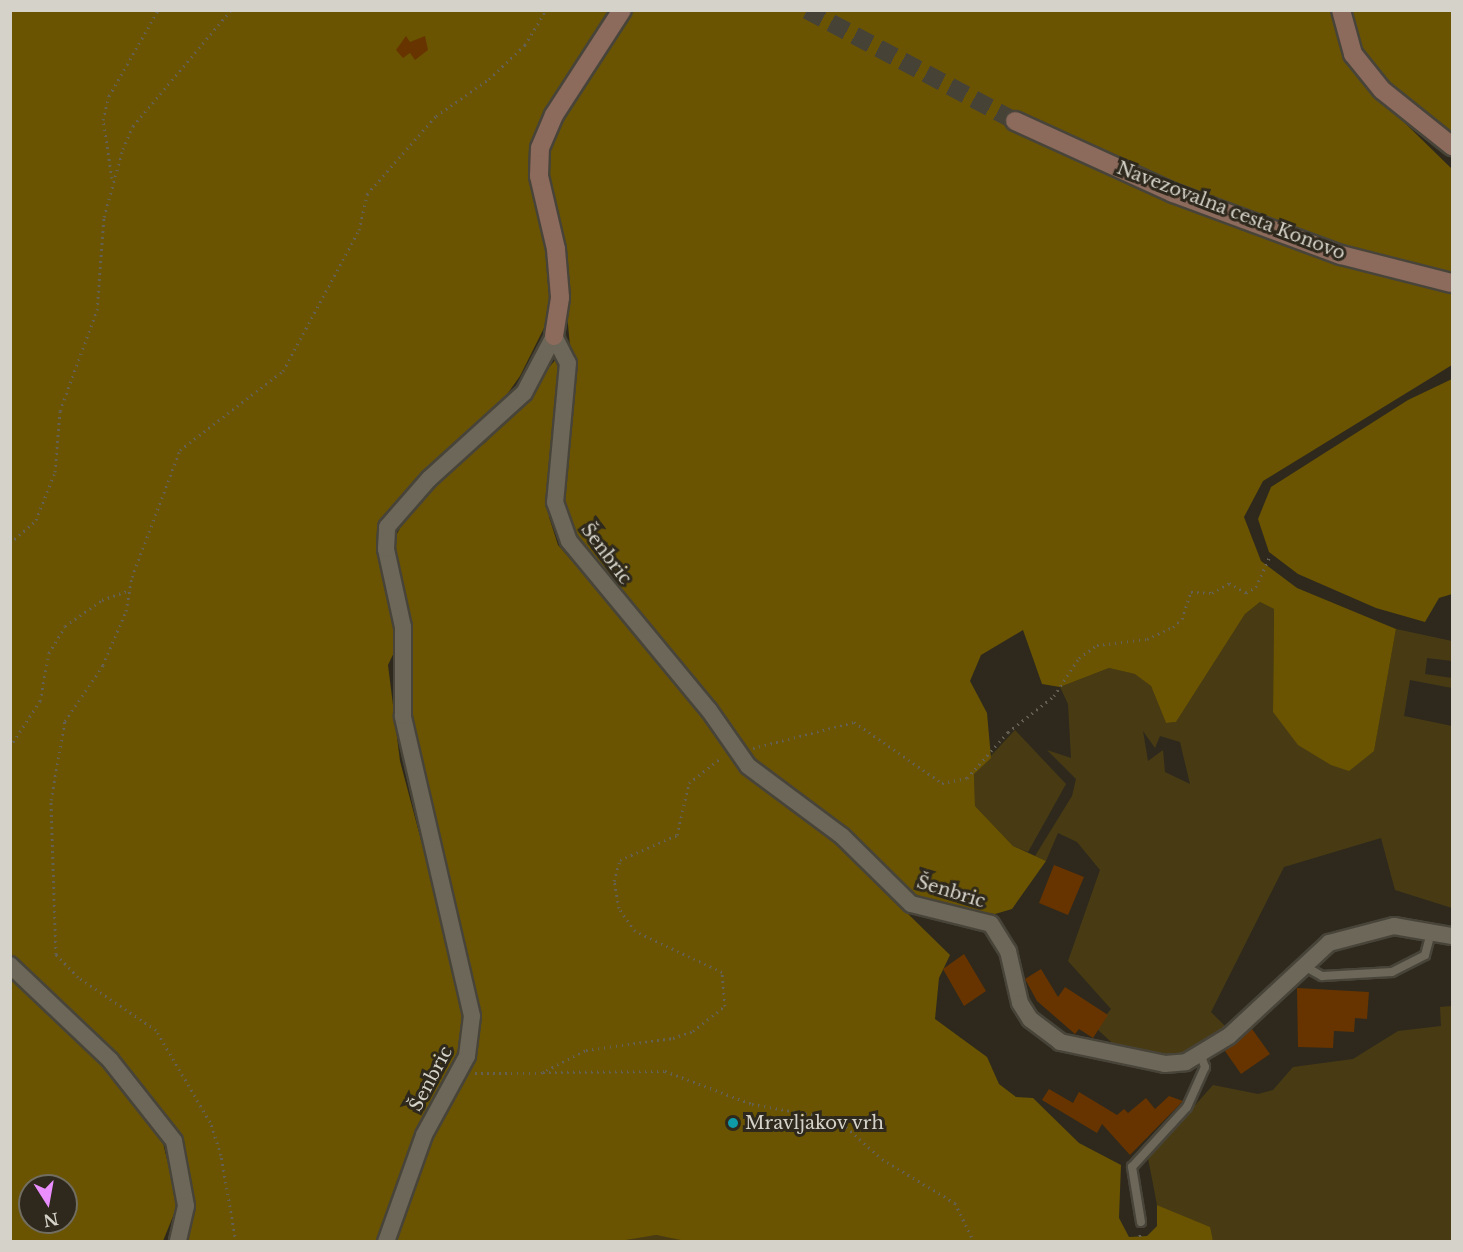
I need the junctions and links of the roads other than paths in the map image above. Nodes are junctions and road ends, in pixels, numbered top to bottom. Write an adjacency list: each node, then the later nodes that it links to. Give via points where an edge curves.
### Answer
1 (622, 10): 6 (street, via 554,115 540,148 539,176 556,249 560,297)
2 (1341, 10): 4 (street, via 1360,63 1382,90)
3 (1015, 121): 5 (street, Navezovalna cesta Konovo, via 1173,193 1341,255)
4 (1452, 146)
5 (1452, 283)
6 (554, 336): 11 (street, Šenbric, via 568,363 569,390 555,502 559,523 748,766 842,836 911,904 991,924 1008,951 1020,1003 1030,1019 1060,1042 1165,1064); 14 (street, Šenbric, via 525,393 429,479 387,527 390,569 400,599 403,716 472,1016 467,1056 424,1135)
7 (1431, 931): 8 (street, Šenbric); 10 (street, Šenbric, via 1372,928 1329,944); 10 (lane, via 1425,955 1392,972 1322,976)
8 (1452, 936)
9 (10, 965): 13 (street, via 110,1060 174,1141 186,1206)
10 (1304, 966): 11 (street, Šenbric)
11 (1202, 1056): 12 (lane, via 1204,1067 1187,1107 1132,1167)
12 (1141, 1222)
13 (178, 1242)
14 (386, 1242)

